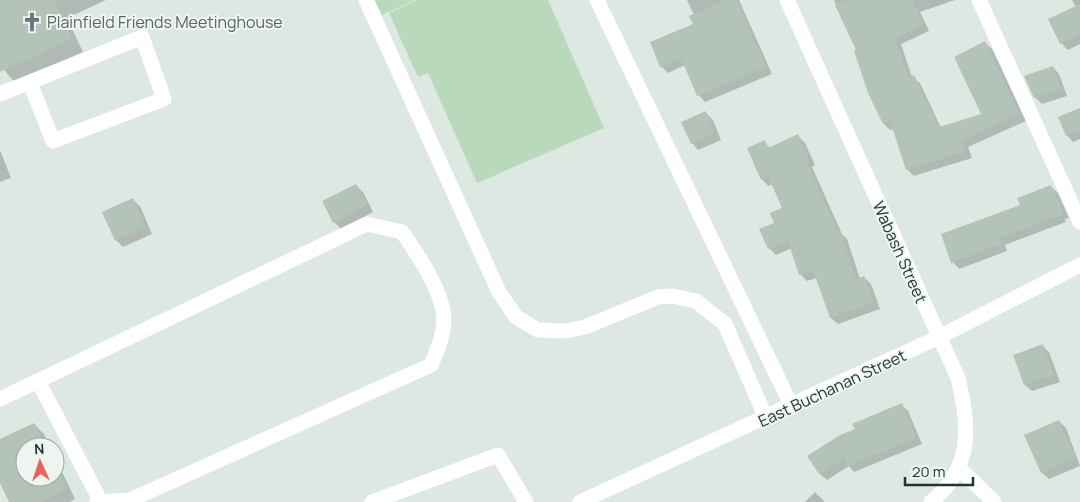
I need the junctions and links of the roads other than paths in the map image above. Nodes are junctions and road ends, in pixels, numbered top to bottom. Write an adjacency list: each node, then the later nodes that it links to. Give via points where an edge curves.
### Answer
1 (366, 0): 13 (street, via 499,292 516,318 538,330 566,331 585,327 658,296 696,301 725,324)
2 (597, 0): 12 (street)
3 (787, 0): 9 (street, Wabash Street)
4 (979, 0): 7 (street)
5 (30, 83): 5 (street, via 142,37 164,99 53,141); 6 (street)
6 (0, 94)
7 (1080, 222)
8 (1080, 265): 9 (street, East Buchanan Street)
9 (939, 337): 12 (street, East Buchanan Street); 14 (street, Wabash Street, via 958,378 964,402 967,431)
10 (38, 381): 11 (street); 15 (street); 15 (street, via 367,224 402,232 441,302 444,320 431,365 130,500)
11 (0, 399)
12 (792, 407): 13 (street, East Buchanan Street)
13 (766, 418): 18 (street, East Buchanan Street)
14 (959, 468): 19 (street, Wabash Street, via 954,480); 20 (street)
15 (99, 501)
16 (372, 502): 17 (street, via 498,454)
17 (526, 502)
18 (580, 502)
19 (931, 502)
20 (994, 502)

